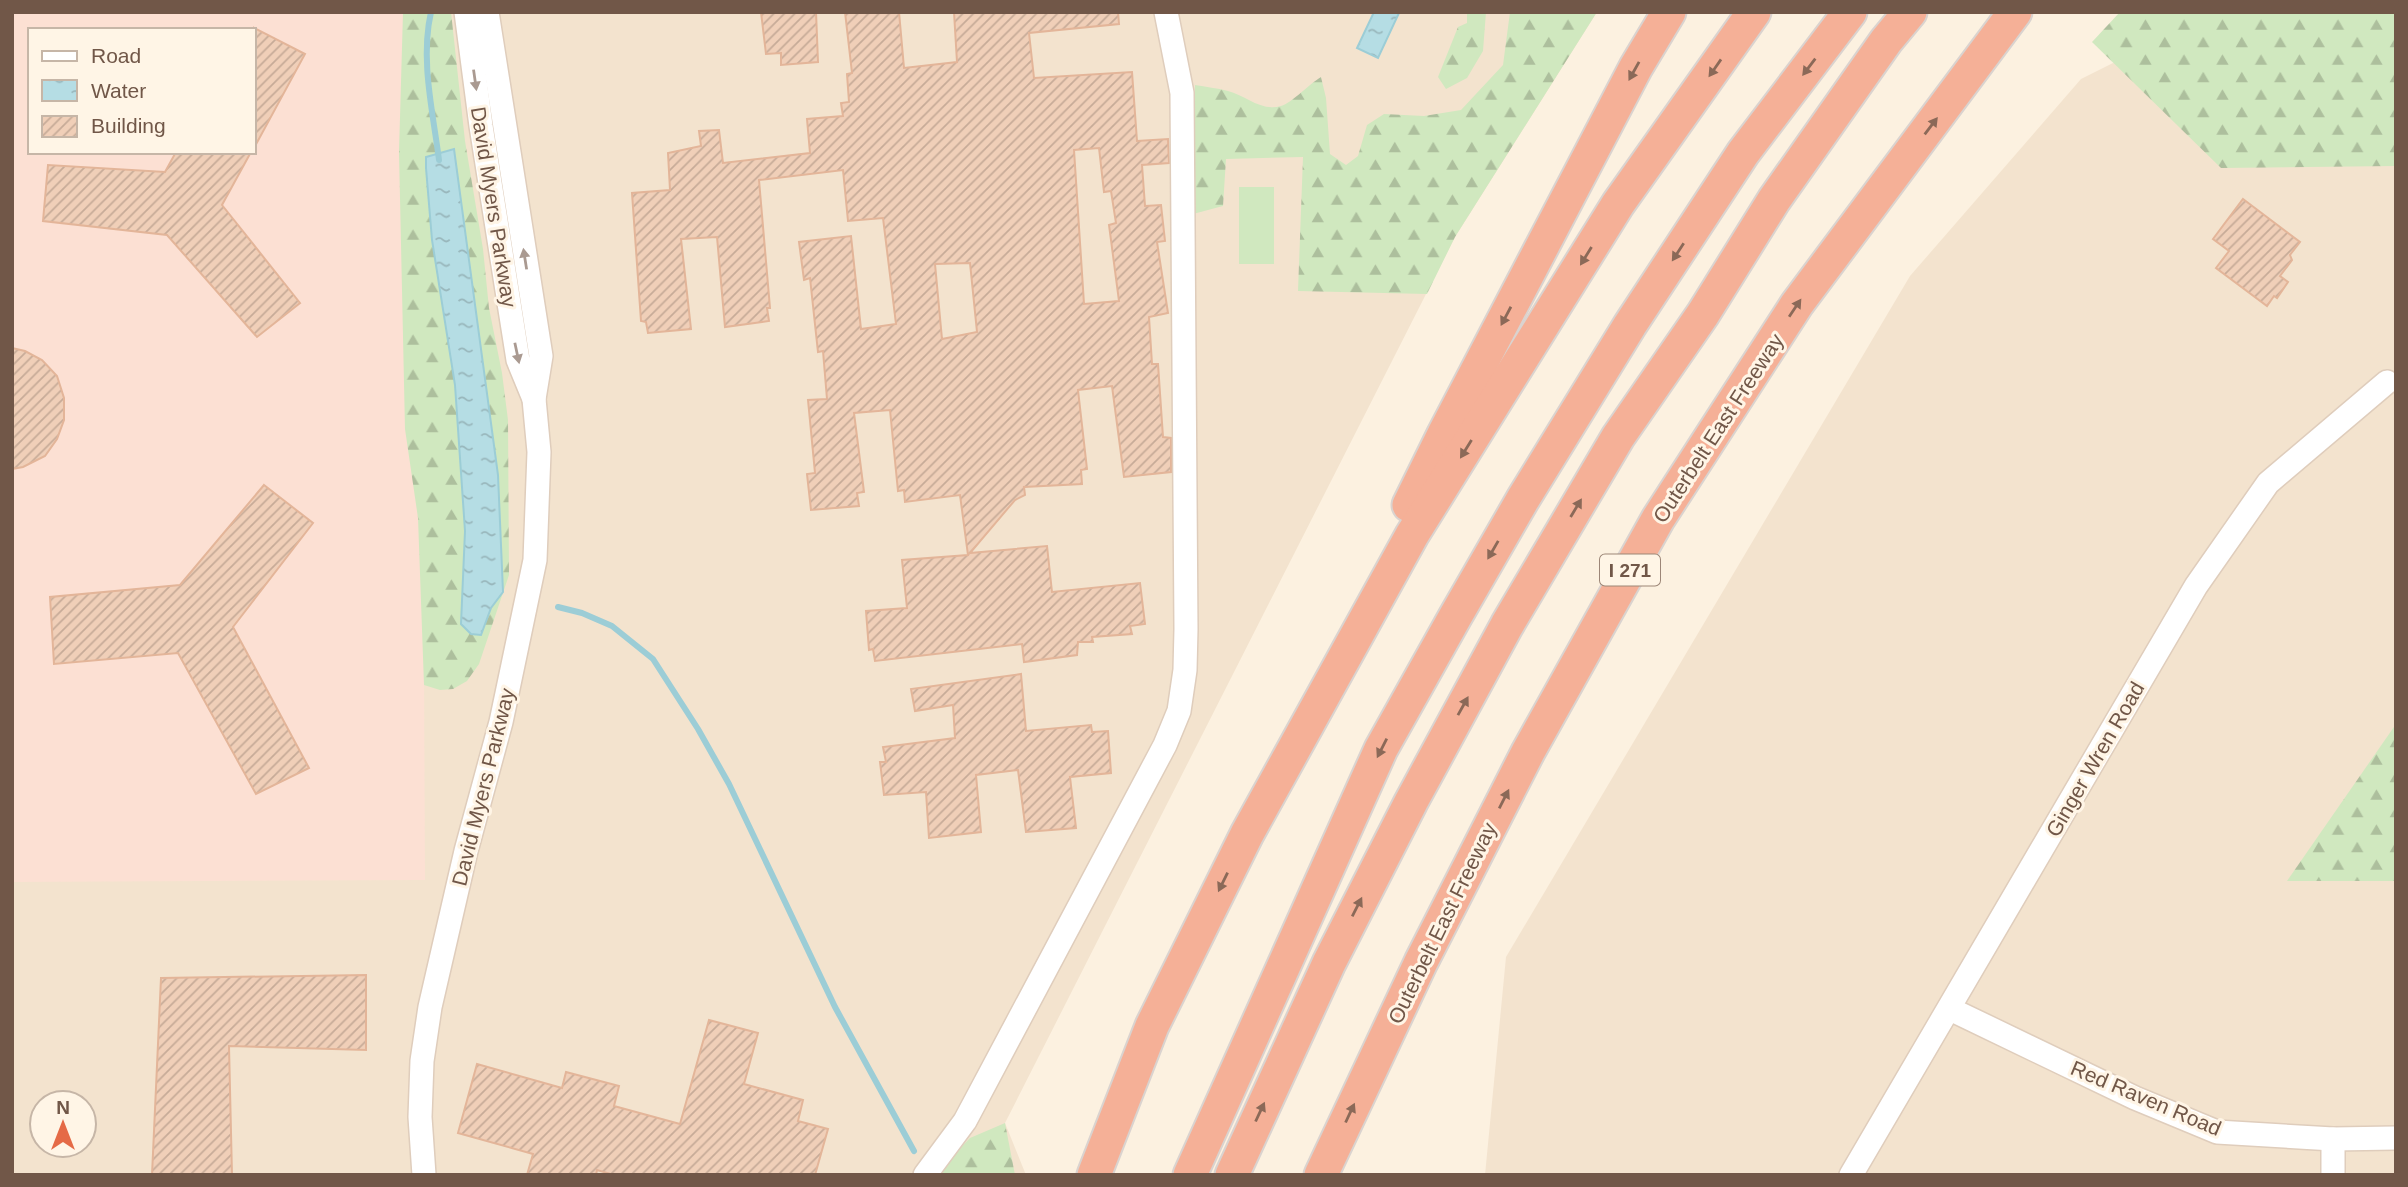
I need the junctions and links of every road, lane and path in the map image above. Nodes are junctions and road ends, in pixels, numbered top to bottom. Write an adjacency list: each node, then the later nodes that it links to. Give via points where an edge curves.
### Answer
1 (466, 12): 10 (street, David Myers Parkway, one-way to 10, via 518,360)
2 (486, 12): 10 (street, David Myers Parkway, one-way to 2, via 541,356)
3 (1167, 12): 16 (street, via 1182,93 1186,629 1179,711 965,1121)
4 (1669, 12): 11 (highway, one-way to 11, via 1444,433)
5 (1754, 12): 11 (highway, one-way to 11, via 1618,204 1412,535)
6 (1850, 12): 18 (highway, one-way to 18, via 1743,153 1630,325 1455,617 1381,749)
7 (1910, 12): 19 (highway, one-way to 7, via 1329,963 1507,625 1618,437 1774,201)
8 (2015, 12): 20 (highway, Outerbelt East Freeway / I 271, one-way to 8, via 1421,962 1528,752 1658,519 1797,304)
9 (2387, 382): 12 (street, Ginger Wren Road, via 2260,494 2191,595)
10 (534, 400): 15 (street, David Myers Parkway, via 539,452 535,561 501,722 430,1007 420,1117)
11 (1247, 834): 17 (highway, one-way to 17, via 1152,1026)
12 (1950, 1009): 14 (street, Red Raven Road, via 2217,1132); 21 (street, Ginger Wren Road)
13 (2396, 1138): 14 (street, Red Raven Road)
14 (2333, 1139): 22 (street)
15 (424, 1175)
16 (925, 1175)
17 (1094, 1175)
18 (1190, 1175)
19 (1232, 1175)
20 (1321, 1175)
21 (1851, 1175)
22 (2333, 1175)

